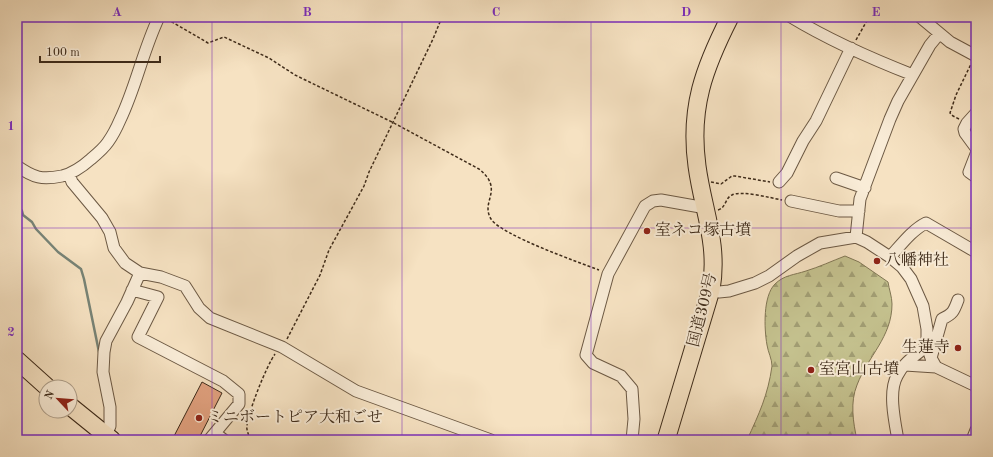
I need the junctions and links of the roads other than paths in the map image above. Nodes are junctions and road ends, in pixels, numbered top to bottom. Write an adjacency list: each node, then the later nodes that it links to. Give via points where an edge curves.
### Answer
1 (159, 17): 13 (street, via 150,35 127,106 109,141 80,169)
2 (730, 17): 19 (highway, 国道309号, via 709,62 696,113 695,146)
3 (791, 17): 6 (street)
4 (920, 17): 5 (street)
5 (939, 34): 7 (street); 8 (street)
6 (851, 48): 8 (street); 16 (street, via 816,121 802,141 787,173)
7 (976, 56)
8 (913, 75): 17 (street, via 898,101)
9 (976, 113): 10 (street, via 964,129)
10 (976, 148)
11 (976, 154): 14 (street, via 969,172)
12 (17, 166): 13 (street, via 29,175 42,178)
13 (69, 174): 24 (street, via 72,182 102,218 110,232 114,248 125,263)
14 (976, 177)
15 (836, 178): 17 (street)
16 (779, 182)
17 (865, 188): 20 (street, via 860,199)
18 (791, 201): 20 (street, via 839,211)
19 (706, 210): 26 (highway, 国道309号, via 714,262); 39 (street, via 661,200 645,206 608,274 586,354 593,363 621,376 632,389)
20 (859, 211): 21 (street)
21 (856, 238): 23 (street); 26 (street, via 820,243 755,283 729,291)
22 (976, 252): 23 (street, via 926,223 908,237)
23 (890, 257): 28 (street, via 906,273 917,291 927,329)
24 (140, 273): 25 (street); 38 (street, via 185,286 199,308 210,318 282,347 356,391)
25 (132, 290): 36 (street, via 106,341 104,352 103,372 110,407); 37 (street, via 158,297 138,337 223,381 238,394 239,404)
26 (711, 290): 40 (highway, 国道309号)
27 (958, 300): 30 (street, via 950,316 942,319)
28 (927, 346): 30 (street); 31 (street)
29 (17, 360): 32 (highway)
30 (933, 363): 31 (street); 33 (street)
31 (905, 365): 41 (street, via 896,376 894,384 894,415)
32 (38, 379)
33 (976, 386)
34 (78, 412): 36 (highway)
35 (976, 430): 42 (street)
36 (109, 437)
37 (216, 438)
38 (491, 440)
39 (632, 440)
40 (666, 440)
41 (898, 440)
42 (972, 440)

